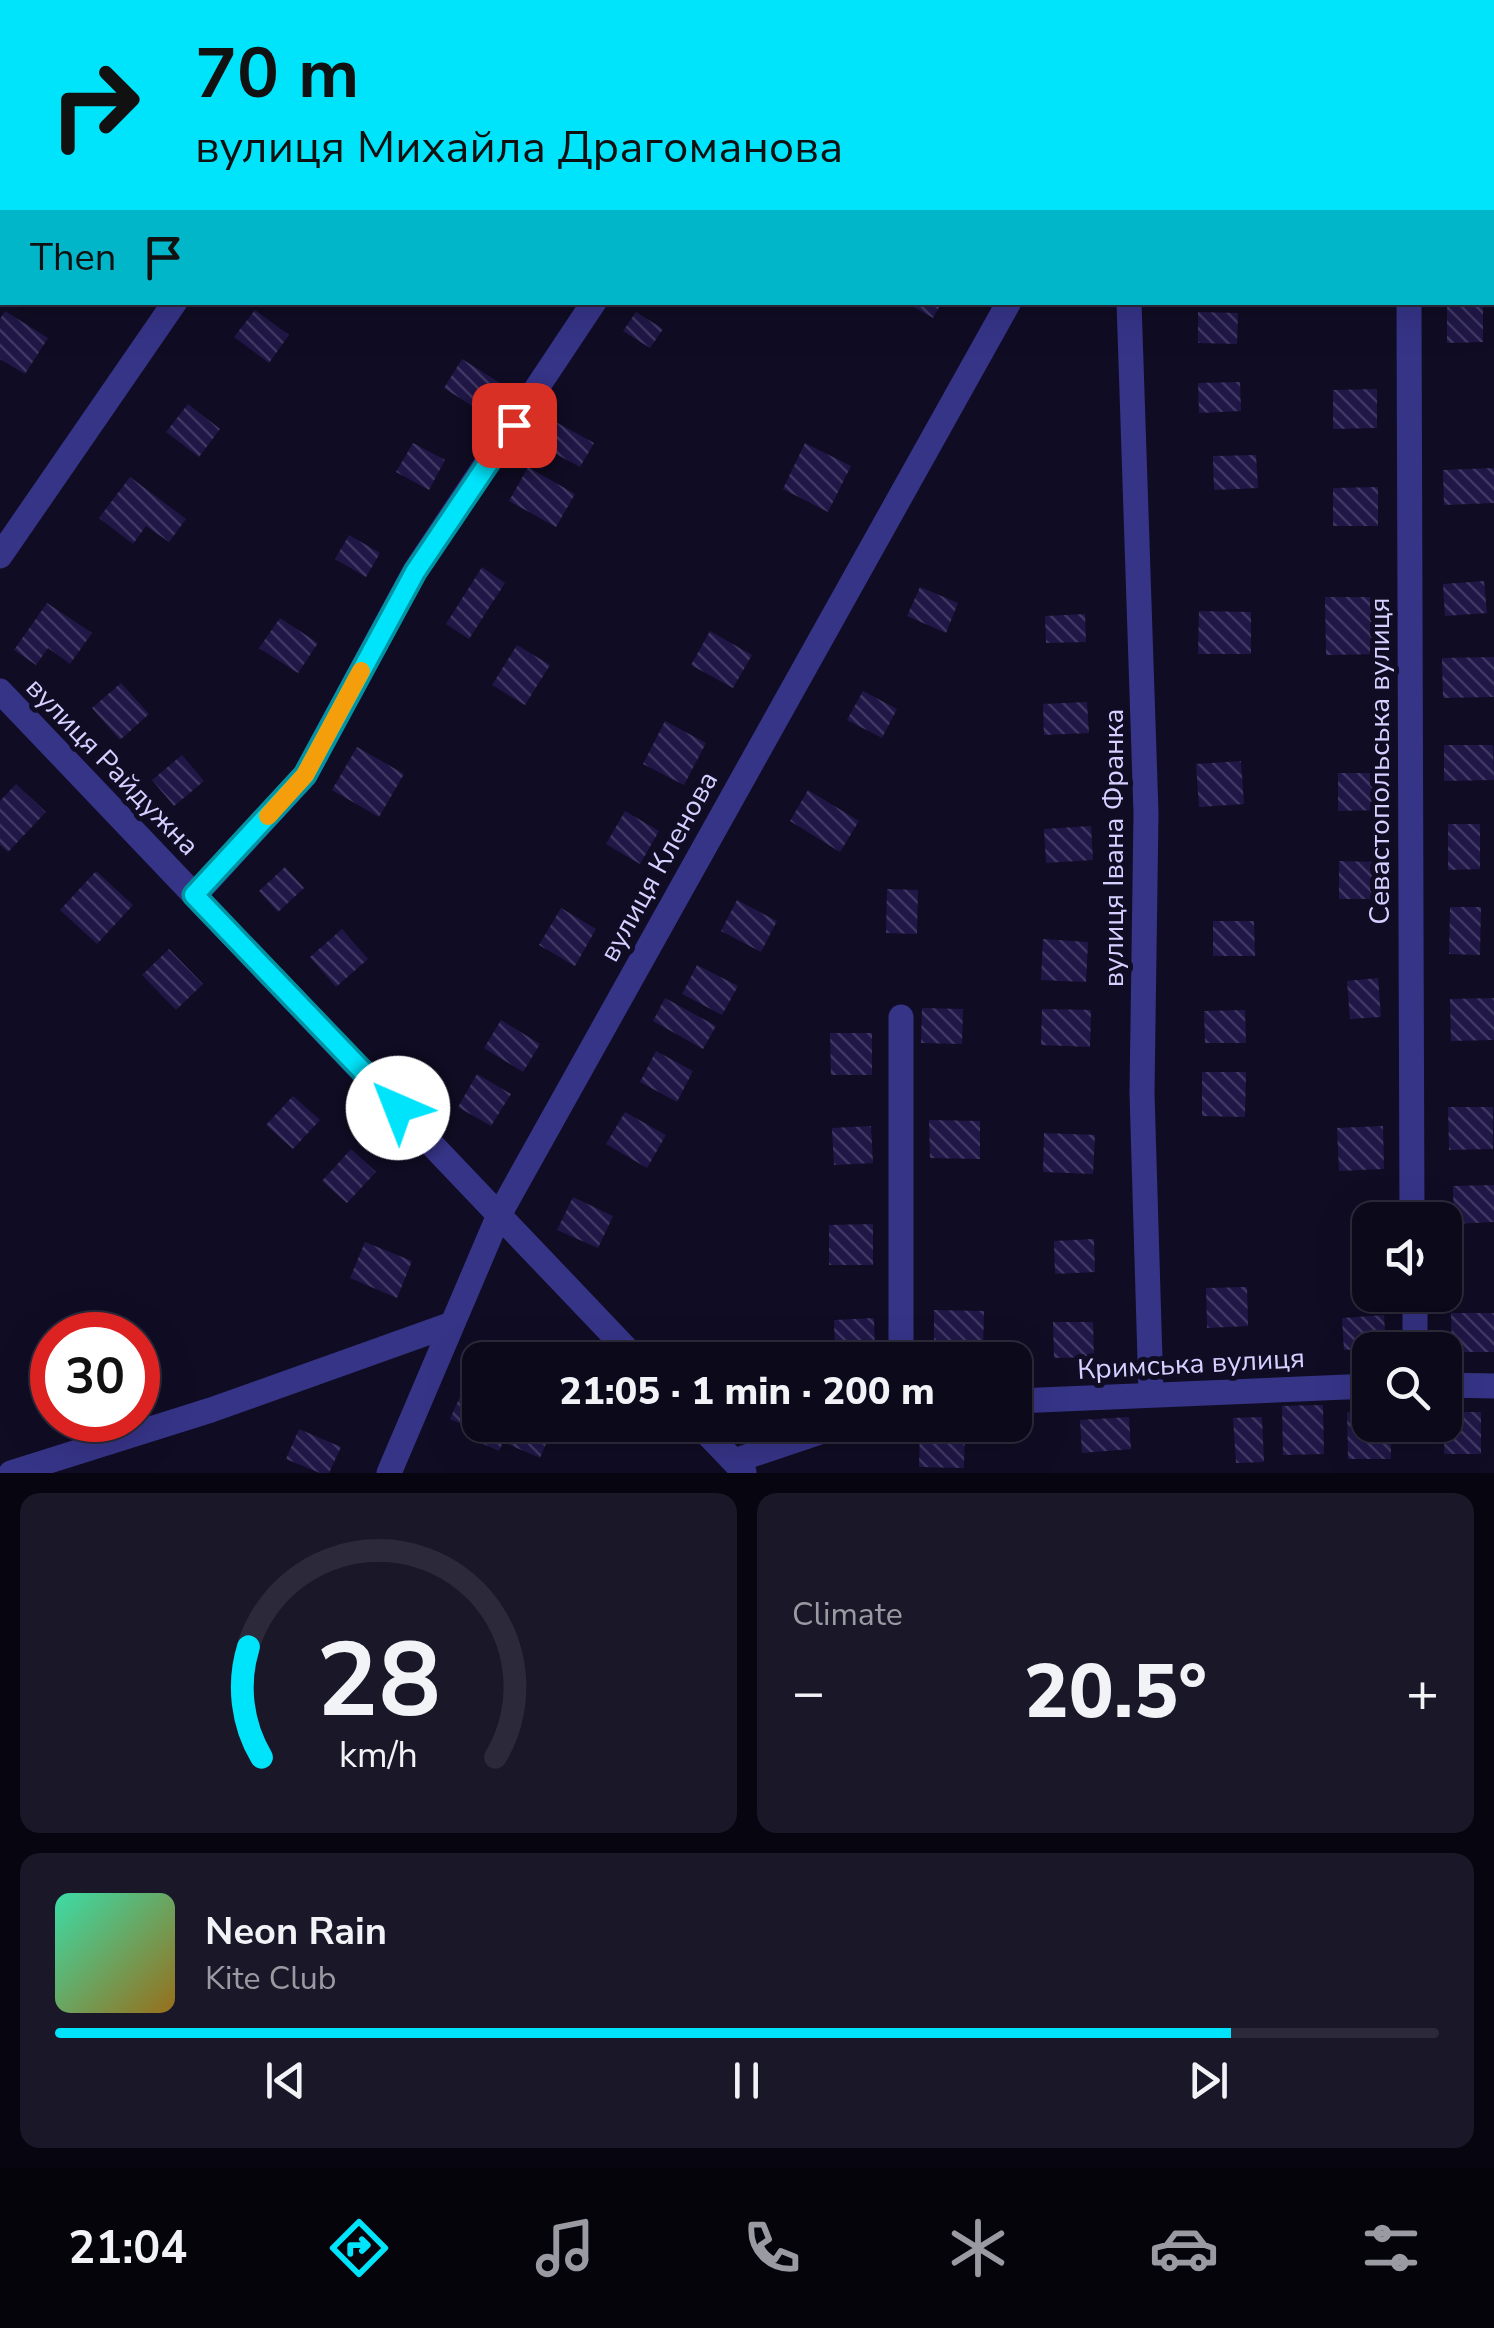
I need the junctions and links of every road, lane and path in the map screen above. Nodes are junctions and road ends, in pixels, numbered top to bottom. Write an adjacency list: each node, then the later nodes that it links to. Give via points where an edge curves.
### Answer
1 (173, 305): 6 (street)
2 (592, 305): 8 (street, via 415,572 305,775)
3 (1007, 305): 11 (street, вулиця Кленова)
4 (1129, 305): 18 (street, вулиця Івана Франка, via 1146,812 1142,1093)
5 (1409, 305): 10 (street, Севастопольська вулиця)
6 (0, 556)
7 (0, 691): 8 (street, вулиця Райдужна)
8 (194, 895): 11 (street, вулиця Райдужна)
9 (902, 1017): 14 (street)
10 (1412, 1202)
11 (499, 1215): 12 (street, вулиця Кленова); 13 (street, вулиця Райдужна)
12 (452, 1324): 23 (street); 24 (street, вулиця Кленова)
13 (621, 1342)
14 (901, 1342)
15 (1462, 1385): 16 (street)
16 (1494, 1386)
17 (1352, 1387): 18 (street, Кримська вулиця)
18 (1151, 1393): 19 (street, Кримська вулиця)
19 (1032, 1400)
20 (716, 1442): 22 (street)
21 (800, 1442): 22 (street)
22 (740, 1467)
23 (11, 1473)
24 (389, 1473)

